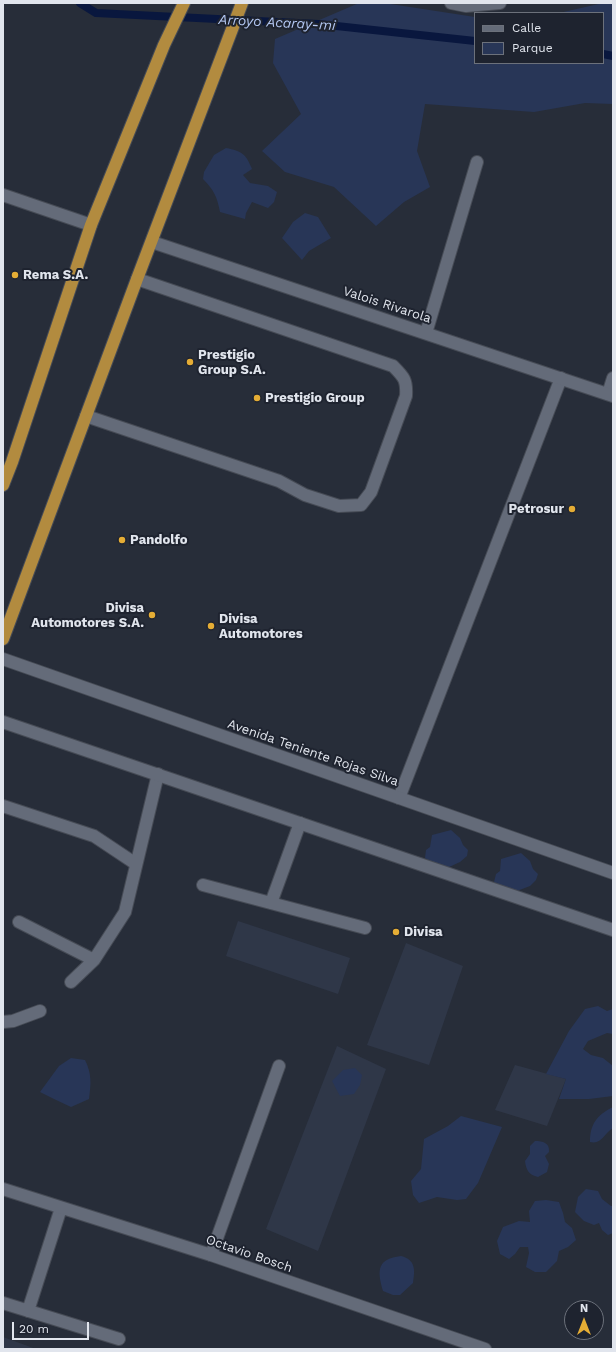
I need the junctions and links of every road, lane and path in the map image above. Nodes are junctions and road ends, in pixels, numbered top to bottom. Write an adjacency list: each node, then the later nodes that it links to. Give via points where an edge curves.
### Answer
1 (184, 3): 7 (highway, via 164,45)
2 (242, 3): 8 (highway)
3 (451, 3): 4 (street, via 466,6)
4 (500, 3)
5 (477, 162): 10 (street)
6 (3, 195): 7 (street)
7 (91, 225): 15 (highway)
8 (152, 242): 9 (highway); 10 (street, Valois Rivarola)
9 (137, 279): 14 (highway); 14 (street, via 393,366 407,384 406,396 371,492 361,505 339,506 305,495 279,481)
10 (426, 333): 11 (street, Valois Rivarola)
11 (561, 378): 13 (street, Valois Rivarola); 20 (street)
12 (613, 378): 13 (street)
13 (610, 395)
14 (86, 416): 16 (highway)
15 (3, 485)
16 (3, 639)
17 (3, 659): 20 (street, Avenida Teniente Rojas Silva)
18 (3, 722): 19 (street)
19 (158, 774): 22 (street); 23 (street)
20 (399, 798): 24 (street, Avenida Teniente Rojas Silva)
21 (3, 806): 23 (street, via 94,836)
22 (300, 823): 26 (street); 29 (street)
23 (136, 864): 30 (street, via 125,912)
24 (613, 873)
25 (203, 885): 26 (street)
26 (271, 903): 28 (street)
27 (19, 922): 30 (street)
28 (365, 928)
29 (613, 930)
30 (94, 960): 31 (street)
31 (71, 982)
32 (40, 1011): 33 (street)
33 (3, 1022)
34 (279, 1066): 37 (street)
35 (3, 1189): 36 (street, Octavio Bosch)
36 (61, 1208): 37 (street, Octavio Bosch); 39 (street)
37 (211, 1255): 41 (street, Octavio Bosch)
38 (3, 1303): 39 (street)
39 (28, 1311): 40 (street)
40 (119, 1339)
41 (485, 1349)

